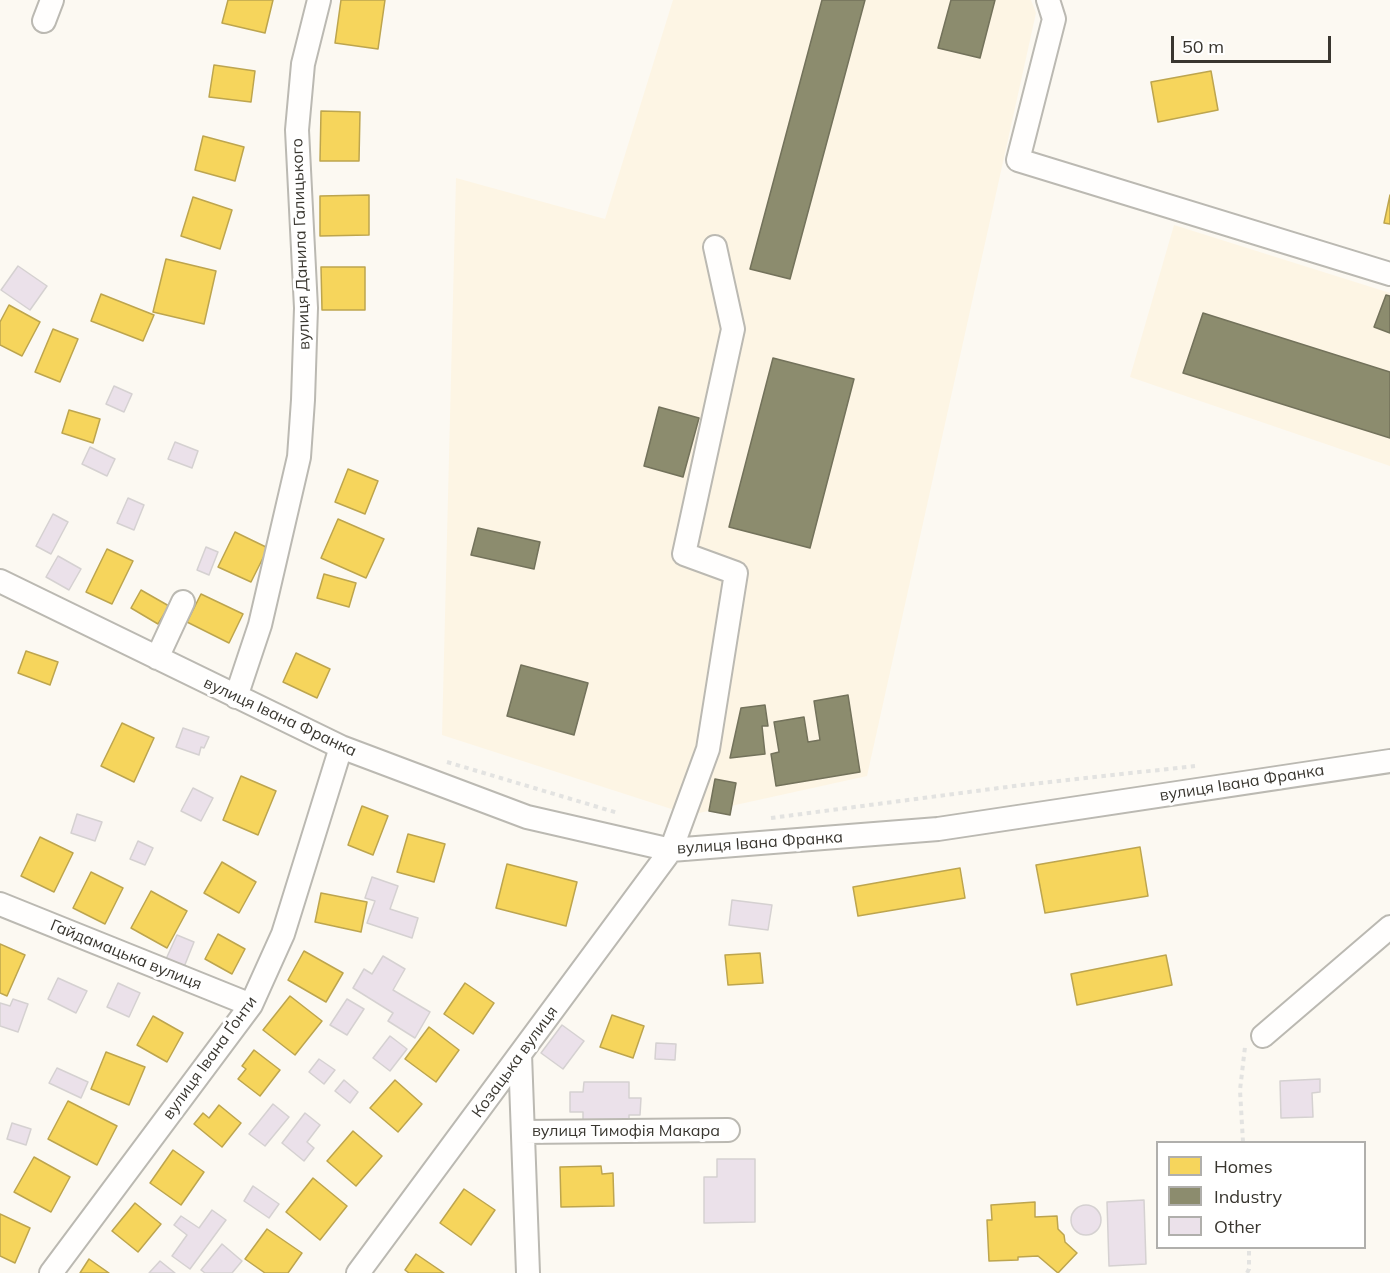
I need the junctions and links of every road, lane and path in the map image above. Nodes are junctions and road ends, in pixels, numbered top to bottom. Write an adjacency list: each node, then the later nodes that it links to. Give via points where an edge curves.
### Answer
1 (320, 0): 8 (street, вулиця Данила Галицького, via 303,64 297,129 306,308 298,457 260,625)
2 (1047, 0): 4 (street, via 1054,19 1018,160)
3 (714, 247): 15 (street, Козацька вулиця, via 734,329 684,554 736,573 708,749)
4 (1390, 274)
5 (0, 580): 7 (street, вулиця Івана Франка)
6 (183, 602): 7 (street)
7 (157, 658): 8 (street, вулиця Івана Франка)
8 (236, 697): 9 (street, вулиця Івана Франка)
9 (341, 747): 15 (street, вулиця Івана Франка, via 527,817); 18 (street, вулиця Івана Ґонти, via 283,934)
10 (442, 760): 13 (path)
11 (1390, 761): 15 (street, вулиця Івана Франка, via 938,829)
12 (1022, 784): 14 (path)
13 (622, 814)
14 (763, 819)
15 (670, 850): 20 (street, Козацька вулиця)
16 (0, 903): 18 (street, Гайдамацька вулиця)
17 (1390, 927): 19 (street)
18 (251, 1005): 25 (street, вулиця Івана Ґонти)
19 (1263, 1036): 23 (path, via 1244,1048 1240,1090)
20 (520, 1054): 22 (street); 26 (street, Козацька вулиця)
21 (728, 1130): 22 (street, вулиця Тимофія Макара)
22 (523, 1132): 27 (street)
23 (1243, 1141)
24 (1250, 1249): 28 (path)
25 (51, 1273)
26 (358, 1273)
27 (528, 1273)
28 (1246, 1273)

